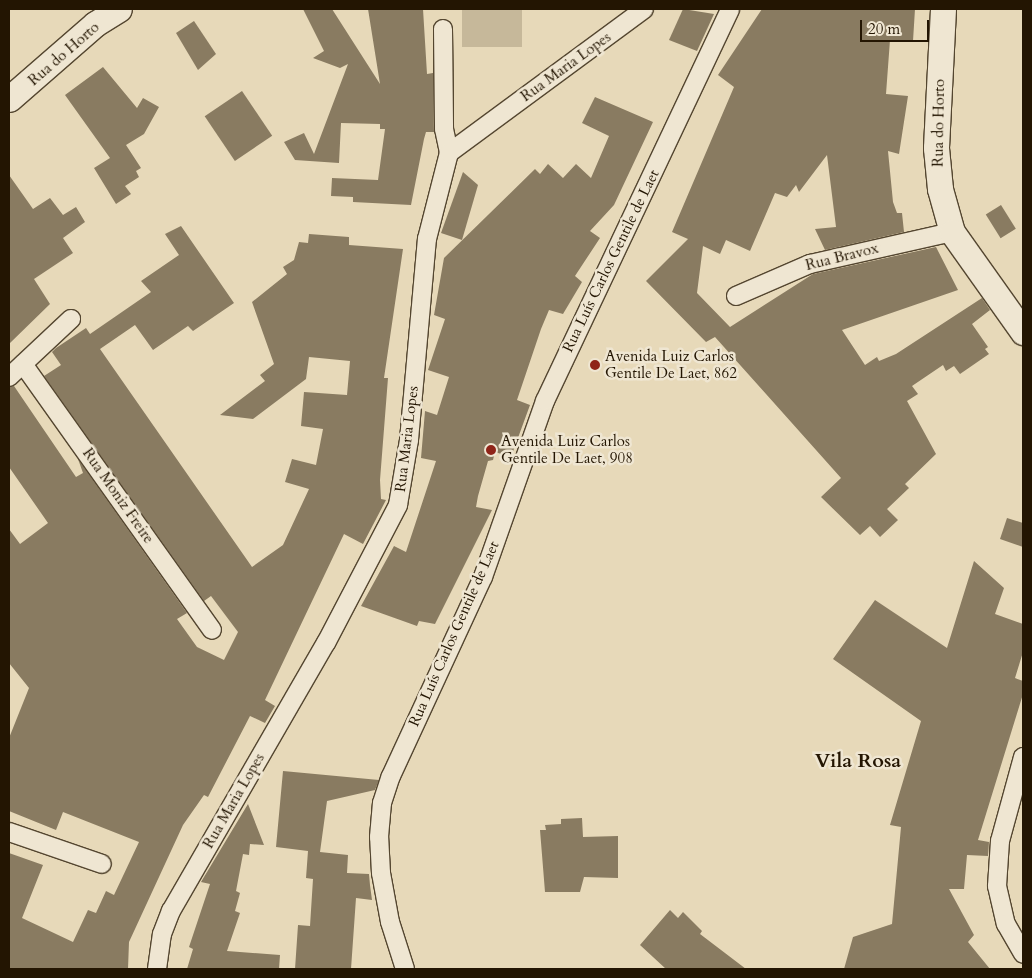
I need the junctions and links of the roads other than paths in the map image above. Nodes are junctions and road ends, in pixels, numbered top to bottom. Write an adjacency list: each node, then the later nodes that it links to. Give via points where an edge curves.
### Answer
1 (119, 9): 6 (street, Rua do Horto, via 95,24)
2 (644, 9): 7 (street, Rua Maria Lopes)
3 (730, 9): 20 (street, Rua Luís Carlos Gentile de Laet, via 552,385 483,577 390,776 379,837 380,874 390,922)
4 (943, 9): 8 (street, Rua do Horto, via 936,148 940,190)
5 (443, 29): 7 (street, via 444,129)
6 (9, 99)
7 (449, 153): 19 (street, Rua Maria Lopes, via 426,249 409,440 398,505 316,660 172,911 162,934)
8 (952, 232): 9 (street, Rua Bravox, via 810,264); 11 (street, Rua do Horto)
9 (736, 296)
10 (71, 319): 12 (street)
11 (1023, 332)
12 (23, 364): 13 (street); 14 (street, Rua Moniz Freire)
13 (9, 377)
14 (212, 630)
15 (1023, 757): 18 (street, via 1000,841 996,886 1006,924)
16 (9, 832): 17 (street)
17 (102, 864)
18 (1023, 953)
19 (156, 969)
20 (405, 969)

